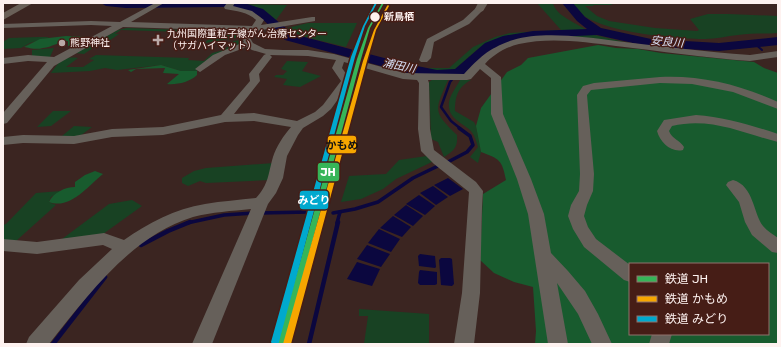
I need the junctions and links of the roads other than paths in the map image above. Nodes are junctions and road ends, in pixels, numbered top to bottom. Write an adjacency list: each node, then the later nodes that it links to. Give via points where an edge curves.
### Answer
1 (28, 3): 5 (main road)
2 (157, 4): 7 (street)
3 (229, 5): 9 (street, via 257,16 260,20)
4 (481, 6): 20 (street, via 466,22 430,41 426,58)
5 (3, 18)
6 (312, 19): 9 (street)
7 (123, 24): 8 (street, via 75,22); 9 (street); 15 (street)
8 (3, 26)
9 (253, 29): 10 (street, via 246,38)
10 (247, 44): 13 (street, via 271,52); 19 (street, via 212,59)
11 (778, 54): 14 (street)
12 (267, 57): 22 (street, via 254,74 255,81)
13 (342, 58): 20 (street, via 389,73); 24 (street, via 337,68 346,81 343,86 323,110 307,122)
14 (750, 58): 17 (street, via 561,38 516,42 492,52); 18 (street)
15 (56, 60): 16 (street, via 28,58); 23 (street)
16 (3, 61)
17 (479, 64): 20 (street, via 467,77 448,77); 33 (street, via 496,77 497,114 536,214)
18 (772, 64)
19 (200, 69)
20 (419, 71): 37 (street, via 424,83 425,145 433,155 476,191 471,293)
21 (778, 106): 34 (street, via 721,86 690,81 660,80 587,88 582,95 586,191 576,216 590,243)
22 (225, 118): 24 (street, via 254,117); 26 (street, via 164,131 112,133 74,140)
23 (3, 120)
24 (299, 124): 29 (street, via 280,156 276,178)
25 (778, 138): 27 (street, via 724,121 682,119 668,123 663,131 665,138)
26 (3, 141)
27 (678, 147)
28 (733, 185): 32 (street, via 746,201 758,231)
29 (261, 204): 31 (street, via 207,209 187,214 160,224); 36 (street)
30 (3, 245): 31 (street, via 37,248 104,239)
31 (124, 247): 35 (street, via 100,269)
32 (778, 247)
33 (544, 257): 38 (street); 39 (street, via 582,304 594,323)
34 (629, 274)
35 (36, 344)
36 (202, 344)
37 (464, 344)
38 (558, 344)
39 (602, 344)

